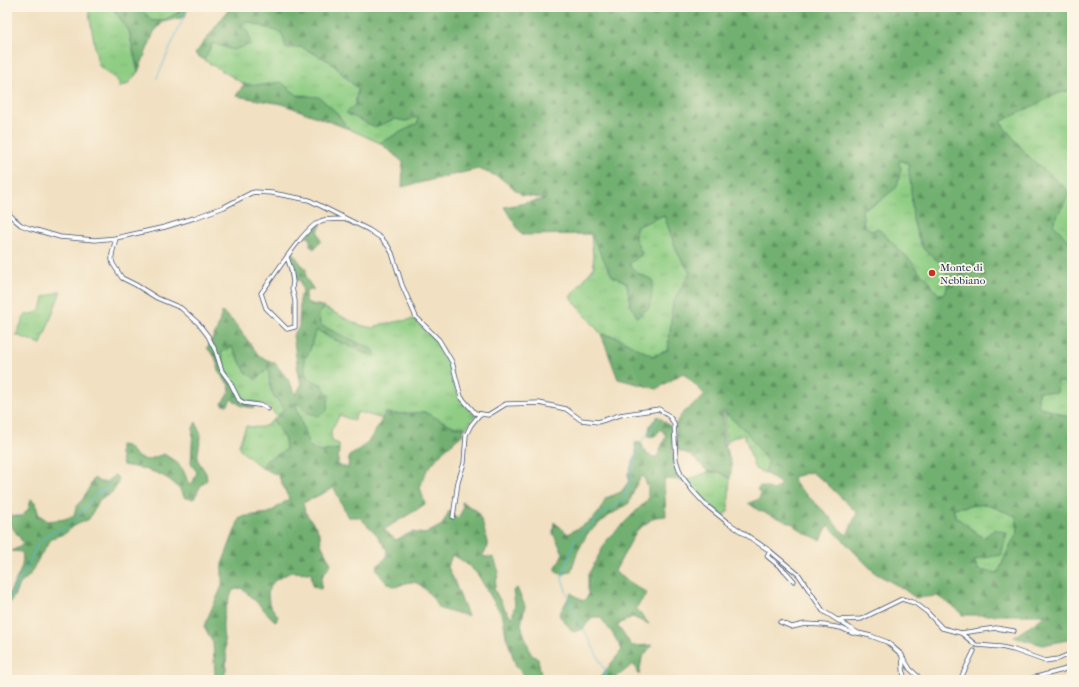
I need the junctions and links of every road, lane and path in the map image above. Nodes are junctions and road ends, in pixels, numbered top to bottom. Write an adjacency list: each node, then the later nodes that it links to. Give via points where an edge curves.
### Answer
1 (7, 208): 3 (street, via 10,215 21,225 60,237 95,240)
2 (347, 219): 3 (street, via 308,200 255,192 214,212); 4 (street, via 321,220 312,226); 6 (street, via 369,230 388,246 416,317 439,340 452,362 461,397 475,413)
3 (116, 238): 5 (street, via 112,260 122,278 181,308 198,323 208,336 222,371 239,400)
4 (287, 257): 4 (street, via 261,294 266,308 287,329 295,327 293,282)
5 (268, 409)
6 (480, 414): 7 (street, via 466,435 464,463); 8 (street, via 488,415 506,404 539,403 566,409 581,420 598,422 620,415 659,409 674,423 676,460 681,475 693,491 727,522)
7 (452, 517)
8 (770, 551): 9 (street, via 766,556); 10 (street, via 798,575 823,611)
9 (794, 581)
10 (836, 620): 13 (street); 14 (street, via 861,619 902,599 915,603 942,628)
11 (780, 622): 13 (street, via 792,627 814,624)
12 (1014, 631): 14 (street, via 992,628)
13 (858, 633): 17 (street, via 887,642)
14 (961, 633): 16 (street, via 976,645 1014,650 1045,661)
15 (974, 651): 21 (street)
16 (1072, 654)
17 (902, 655): 19 (street); 20 (street, via 910,669)
18 (1072, 666): 22 (street)
19 (904, 680)
20 (922, 680)
21 (960, 680)
22 (1025, 680)

